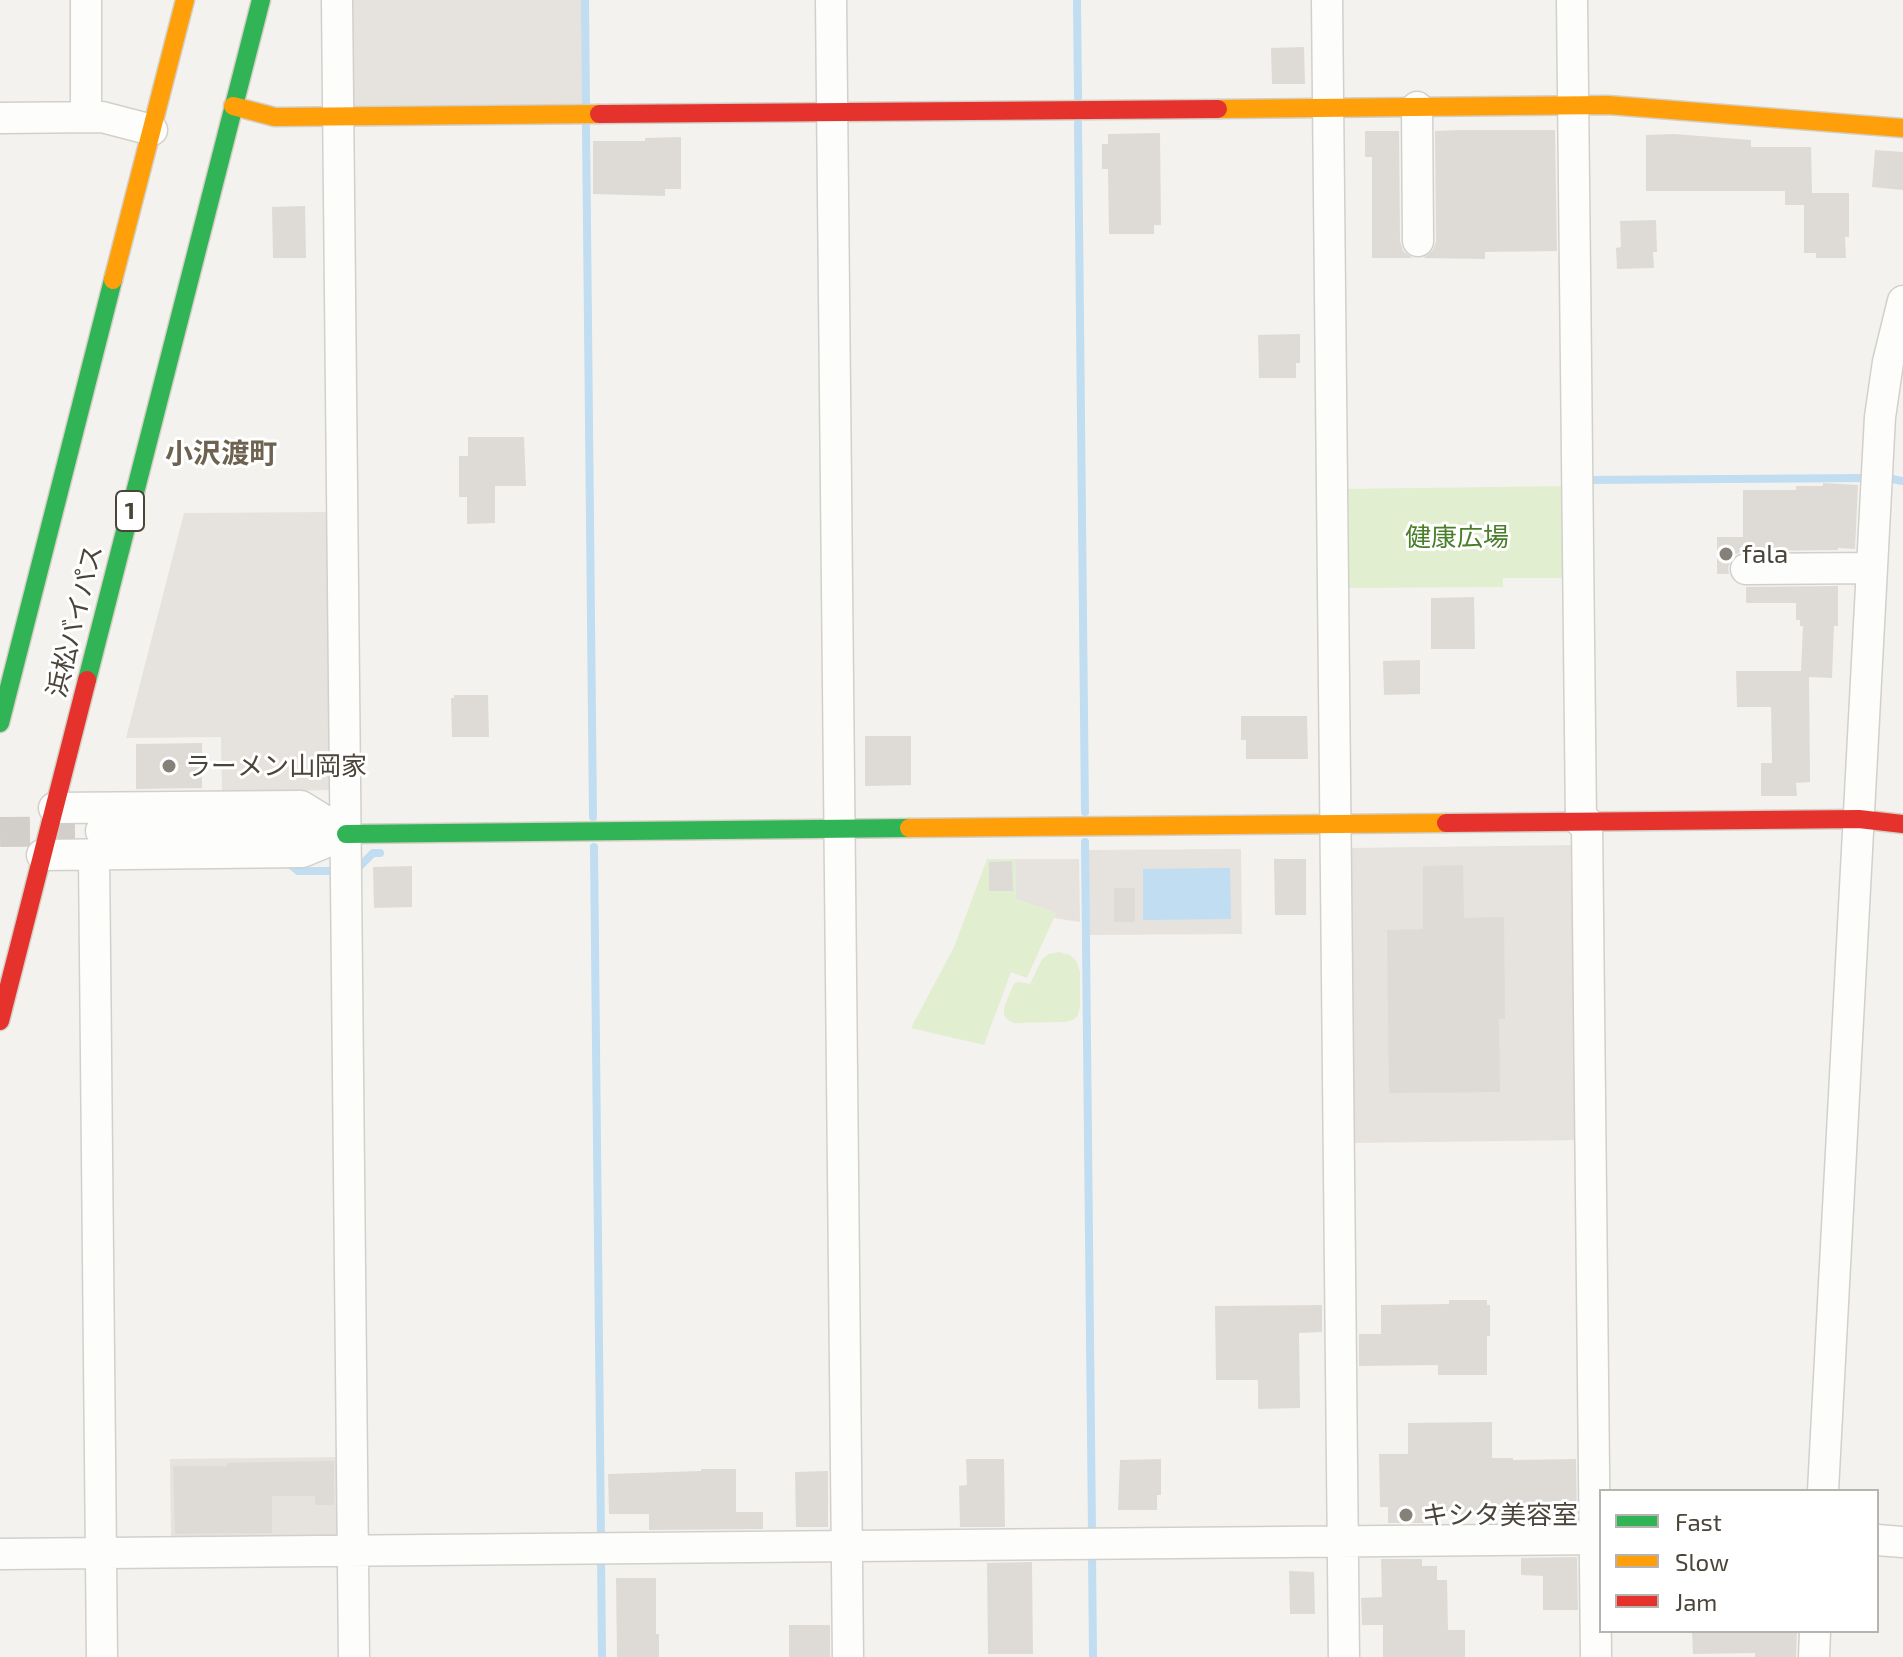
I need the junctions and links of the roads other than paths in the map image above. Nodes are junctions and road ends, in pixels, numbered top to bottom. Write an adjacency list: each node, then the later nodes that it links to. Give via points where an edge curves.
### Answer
1 (86, 0): 14 (street)
2 (185, 0): 17 (main road, 浜松バイパス)
3 (261, 0): 9 (main road, 浜松バイパス / 1)
4 (337, 0): 13 (street)
5 (831, 0): 12 (street)
6 (1327, 0): 10 (street)
7 (1572, 0): 8 (street)
8 (1573, 105): 11 (main road); 16 (main road); 26 (street)
9 (233, 106): 13 (main road, via 275,117); 24 (main road, 浜松バイパス / 1)
10 (1328, 107): 11 (main road); 12 (main road); 27 (street)
11 (1417, 107): 18 (street)
12 (833, 112): 13 (main road); 29 (street)
13 (338, 116): 30 (street)
14 (86, 117): 15 (street); 17 (street)
15 (0, 118)
16 (1903, 128)
17 (152, 130): 23 (main road, 浜松バイパス)
18 (1418, 241)
19 (1903, 301): 20 (street, via 1883,390)
20 (1890, 471): 21 (street)
21 (1872, 568): 22 (street); 25 (street)
22 (1746, 569)
23 (0, 723)
24 (54, 808): 30 (street, via 301,806); 32 (main road, 浜松バイパス / 1)
25 (1859, 819): 26 (main road); 28 (main road); 34 (street)
26 (1584, 822): 27 (main road); 35 (street)
27 (1336, 824): 29 (main road); 37 (street)
28 (1903, 824)
29 (840, 830): 30 (main road); 39 (street)
30 (346, 834): 31 (street, via 302,829); 40 (street)
31 (97, 843): 32 (street); 41 (street)
32 (42, 855): 33 (main road, 浜松バイパス / 1)
33 (0, 1021)
34 (1823, 1489)
35 (1598, 1539): 37 (street); 48 (street)
36 (1879, 1540): 38 (street)
37 (1343, 1541): 39 (street); 47 (street)
38 (1903, 1542)
39 (847, 1546): 40 (street); 46 (street)
40 (353, 1550): 41 (street); 45 (street)
41 (101, 1553): 42 (street); 44 (street)
42 (0, 1554)
43 (1815, 1633): 49 (street)
44 (102, 1657)
45 (354, 1657)
46 (848, 1657)
47 (1344, 1657)
48 (1596, 1657)
49 (1814, 1657)

